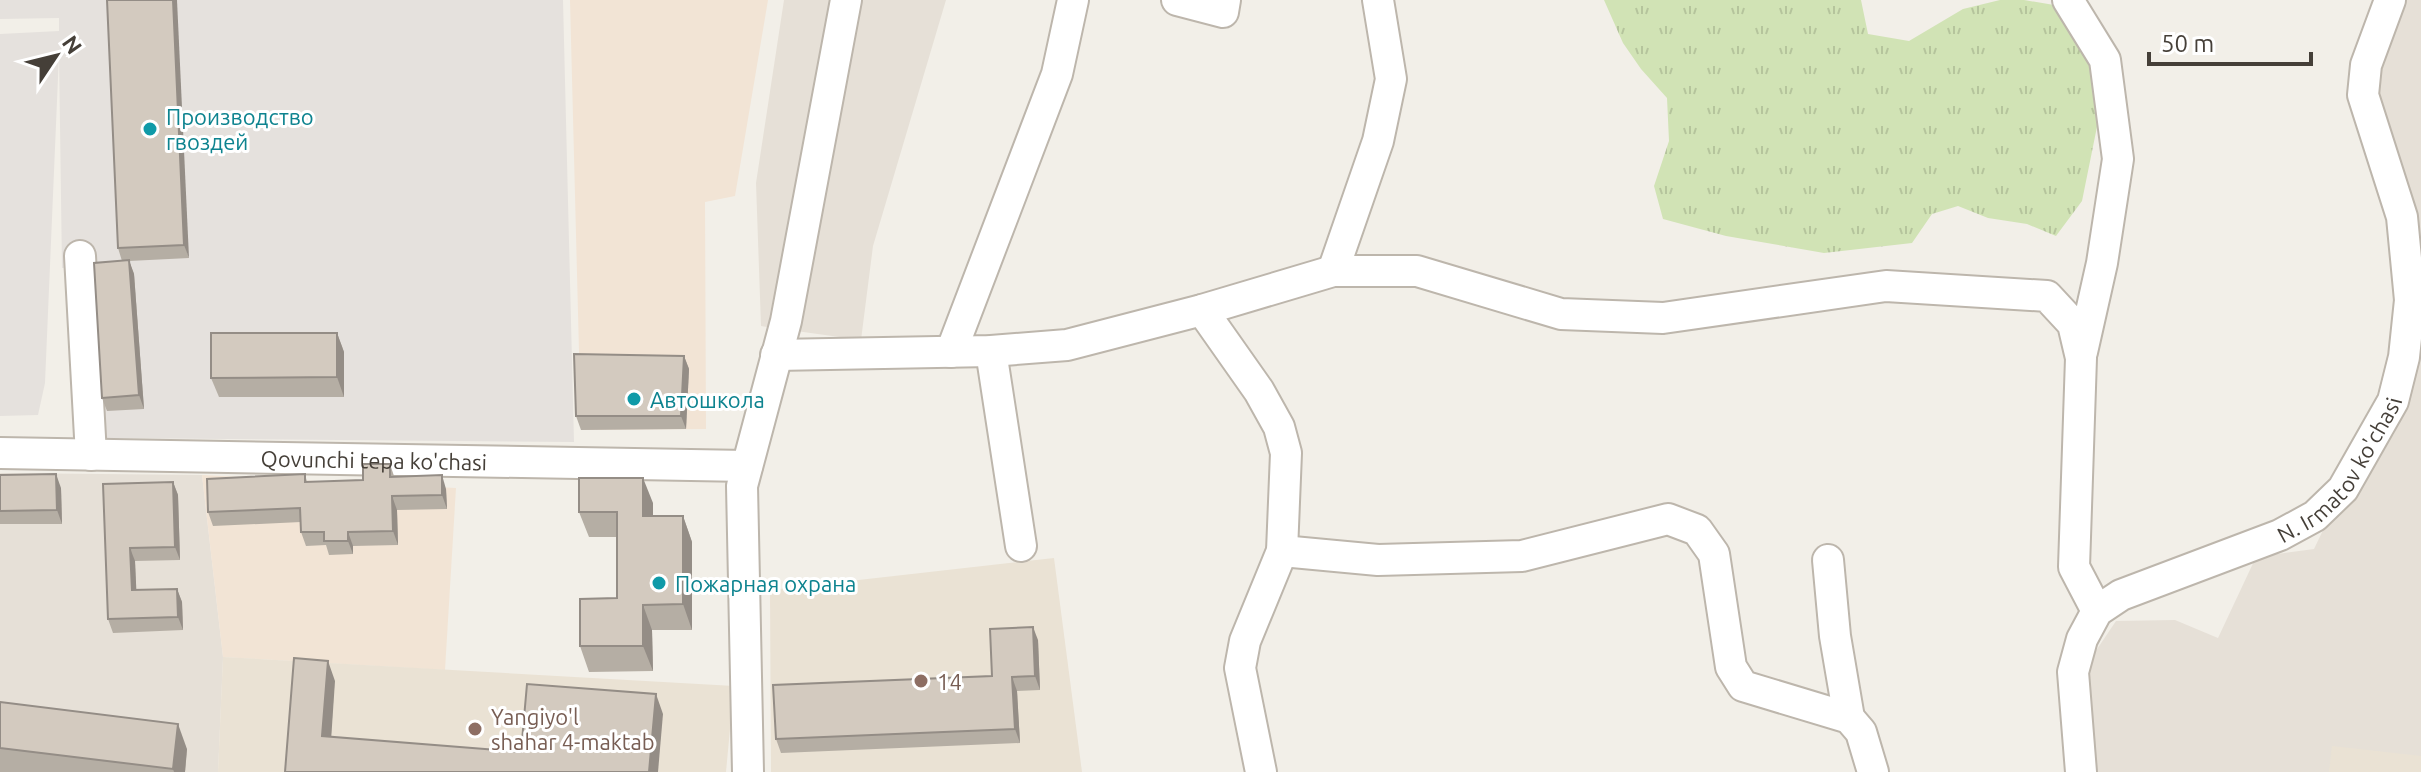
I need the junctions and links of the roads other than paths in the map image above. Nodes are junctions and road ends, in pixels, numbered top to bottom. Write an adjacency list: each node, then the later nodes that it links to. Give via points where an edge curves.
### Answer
1 (846, 0): 14 (street)
2 (1073, 0): 13 (street, via 1057,74)
3 (1177, 0): 4 (street, via 1223,12)
4 (1225, 0)
5 (1378, 0): 10 (street, via 1391,79 1378,141)
6 (2068, 0): 15 (street, via 2105,60 2118,159)
7 (2390, 0): 8 (street, N. Irmatov ko'chasi, via 2366,65 2363,95)
8 (2412, 224): 22 (street, N. Irmatov ko'chasi, via 2404,357 2393,401 2343,489 2315,516 2280,535 2121,595)
9 (80, 256): 17 (street)
10 (1333, 271): 11 (street); 15 (street, via 1417,271 1561,314 1649,318 1886,286 2047,296 2073,324)
11 (1202, 310): 12 (street, via 1067,345); 20 (street, via 1279,427 1286,453)
12 (991, 351): 13 (street); 19 (street)
13 (951, 352): 14 (street)
14 (776, 355): 18 (street)
15 (2081, 358): 22 (street, via 2074,567)
16 (0, 453): 17 (street, Qovunchi tepa ko'chasi)
17 (91, 455): 18 (street, Qovunchi tepa ko'chasi)
18 (747, 466): 24 (street, via 742,486)
19 (1021, 546)
20 (1282, 551): 23 (street, via 1378,560 1522,556 1668,519 1697,530 1714,554 1731,667 1743,686); 25 (street, via 1245,641 1240,668)
21 (1828, 560): 23 (street)
22 (2097, 611): 27 (street, via 2073,672)
23 (1849, 718): 26 (street, via 1861,732)
24 (748, 772)
25 (1261, 772)
26 (1873, 772)
27 (2081, 772)

